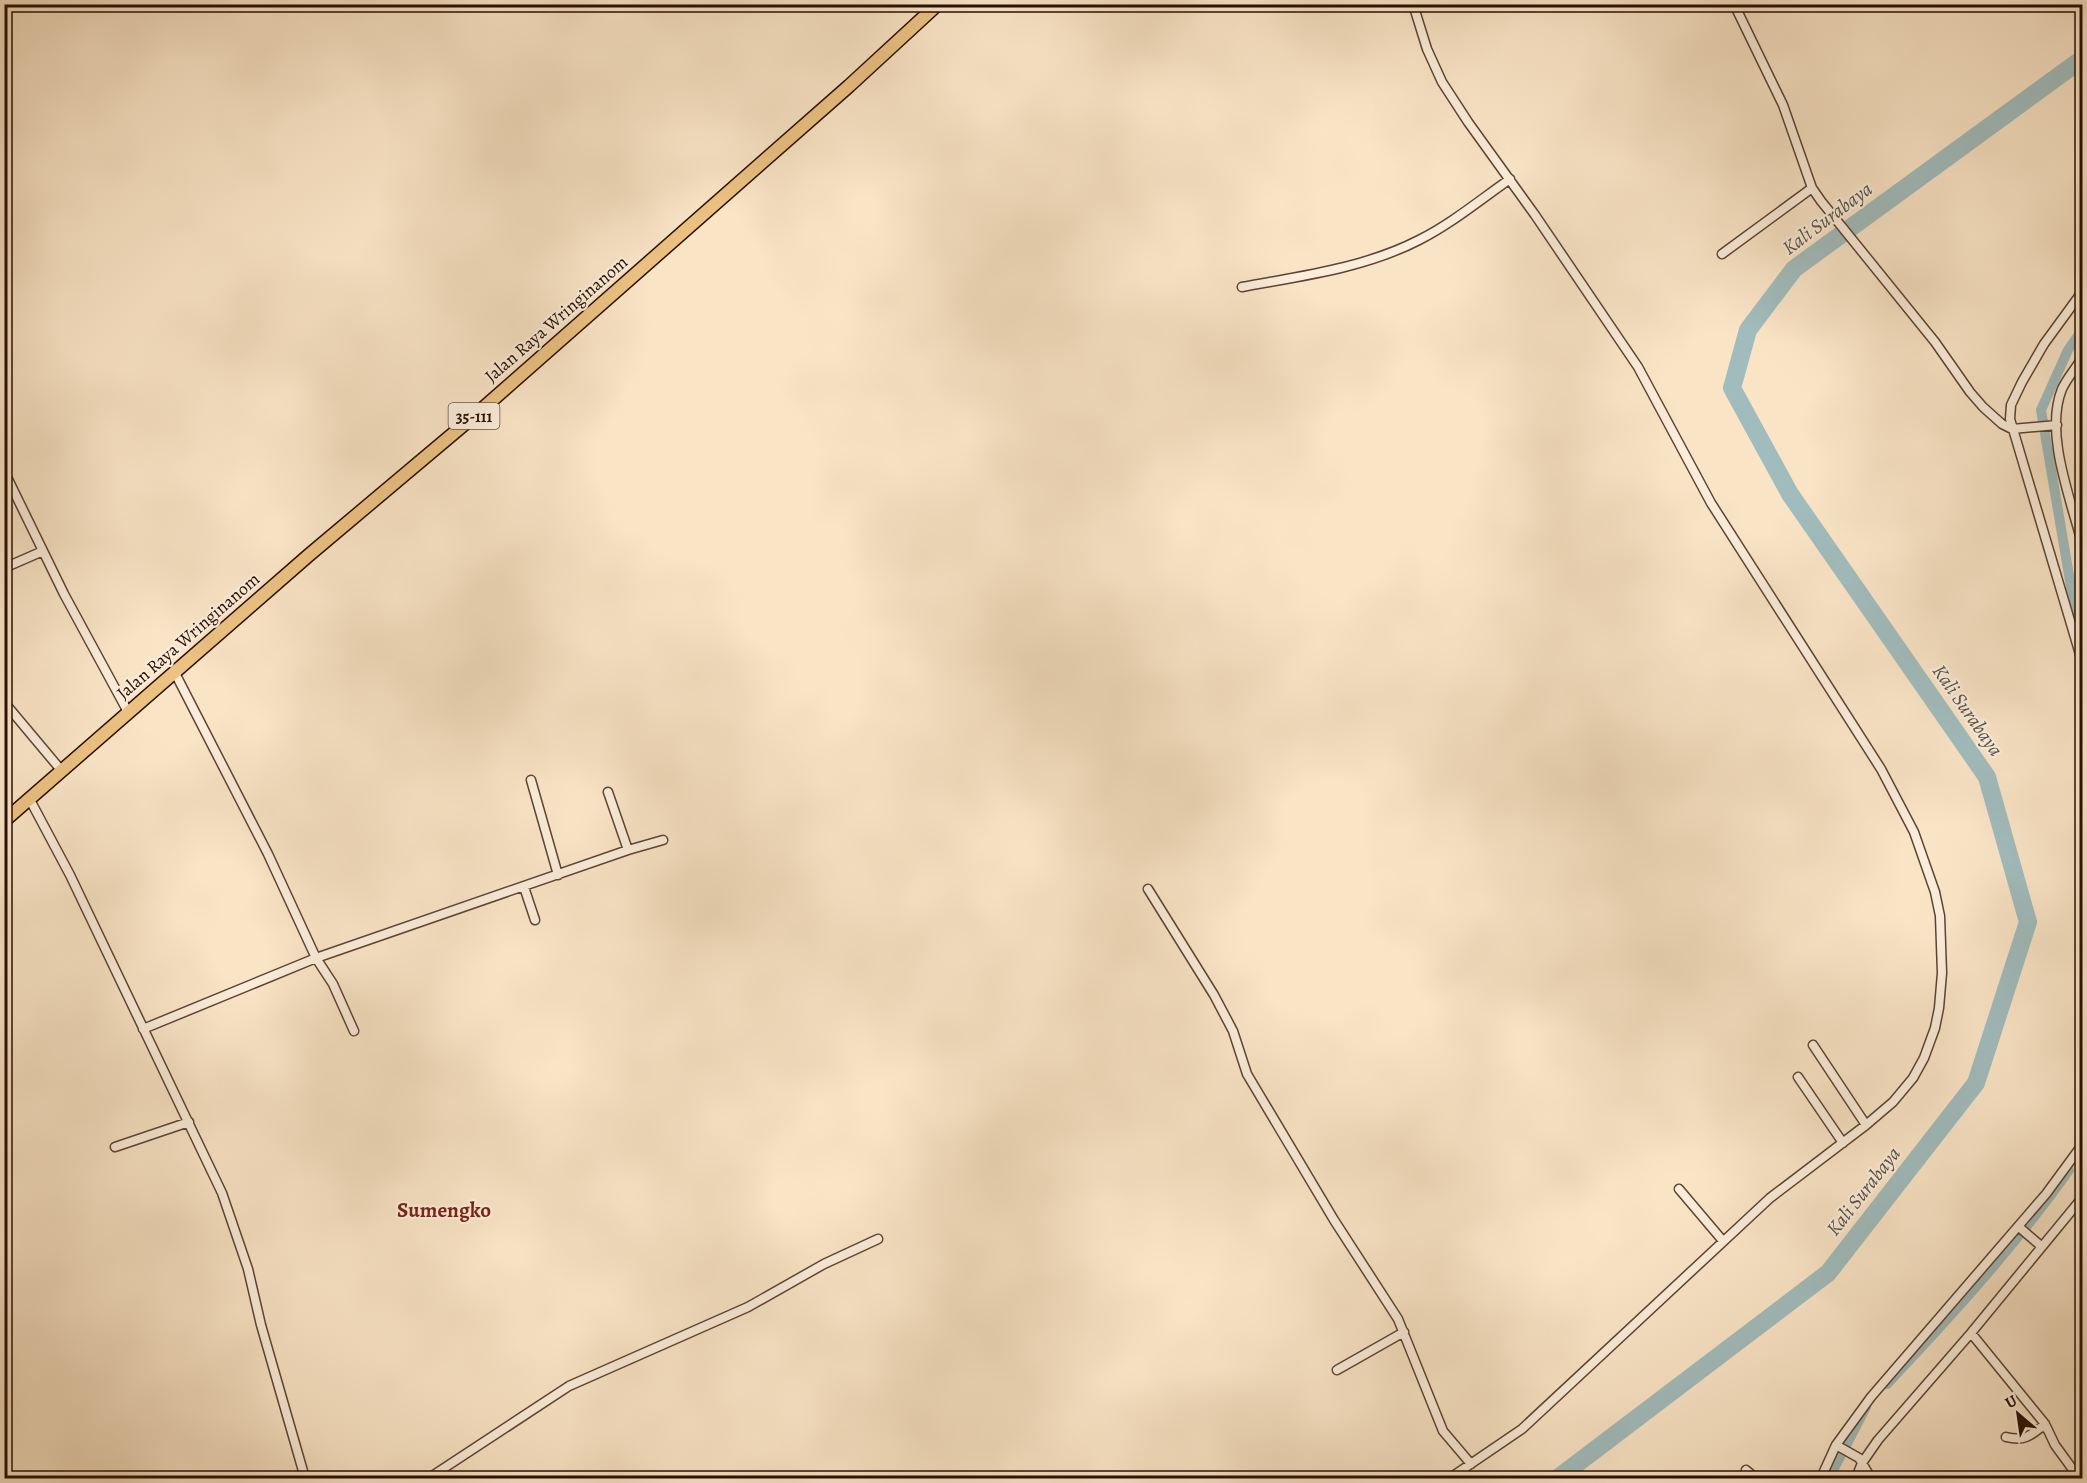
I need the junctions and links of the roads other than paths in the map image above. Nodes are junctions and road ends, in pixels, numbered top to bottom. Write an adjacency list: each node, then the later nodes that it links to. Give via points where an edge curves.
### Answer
1 (938, 4): 17 (main road, Jalan Raya Wringinanom / 35-111, via 481,410)
2 (1413, 4): 4 (street, via 1442,82)
3 (1734, 4): 5 (street, via 1783,105)
4 (1510, 179): 7 (street, via 1419,240 1388,254 1334,270); 37 (street, via 1638,367 1712,503 1881,769 1919,844 1939,910 1941,997 1935,1028 1919,1068 1893,1102)
5 (1812, 188): 6 (street); 11 (street, via 1970,392 1998,420)
6 (1722, 254)
7 (1242, 287)
8 (2082, 292): 11 (street, via 2022,382 2011,405)
9 (2082, 358): 10 (street, via 2063,388)
10 (2053, 425): 11 (street); 13 (street)
11 (2014, 428): 16 (street)
12 (4, 471): 14 (street)
13 (2082, 543)
14 (44, 551): 15 (street); 19 (street)
15 (4, 568)
16 (2082, 661)
17 (176, 673): 19 (main road, Jalan Raya Wringinanom / 35-111); 31 (street)
18 (4, 702): 20 (street)
19 (128, 712): 20 (main road, Jalan Raya Wringinanom / 35-111)
20 (61, 770): 23 (main road, Jalan Raya Wringinanom / 35-111)
21 (531, 780): 27 (street)
22 (608, 792): 26 (street)
23 (29, 798): 24 (main road, Jalan Raya Wringinanom / 35-111); 32 (street)
24 (4, 821)
25 (663, 840): 26 (street)
26 (628, 849): 27 (street)
27 (558, 875): 28 (street)
28 (524, 887): 30 (street); 31 (street)
29 (1148, 889): 47 (street, via 1214,995 1233,1031 1247,1074)
30 (535, 920)
31 (316, 958): 32 (street); 33 (street, via 333,984)
32 (143, 1029): 36 (street)
33 (354, 1031)
34 (1813, 1045): 37 (street)
35 (1798, 1077): 38 (street)
36 (189, 1122): 40 (street); 56 (street, via 222,1193 238,1239)
37 (1866, 1125): 38 (street)
38 (1843, 1143): 45 (street, via 1788,1183)
39 (2082, 1145): 43 (street)
40 (116, 1147)
41 (1680, 1189): 45 (street)
42 (2082, 1198): 46 (street)
43 (2020, 1228): 46 (street); 52 (street, via 1880,1386)
44 (878, 1239): 57 (street, via 748,1307 569,1386)
45 (1723, 1241): 54 (street, via 1535,1417)
46 (2040, 1245): 48 (street)
47 (1404, 1332): 49 (street); 54 (street, via 1443,1431)
48 (1971, 1334): 50 (street); 53 (street)
49 (1337, 1370)
50 (2045, 1424): 51 (street, via 2023,1439); 63 (street)
51 (2006, 1437)
52 (1838, 1446): 53 (street); 60 (street)
53 (1860, 1460): 61 (street); 62 (street)
54 (1471, 1464): 58 (street)
55 (1746, 1470): 59 (street)
56 (305, 1479)
57 (429, 1479)
58 (1450, 1479)
59 (1756, 1479)
60 (1821, 1479)
61 (1856, 1479)
62 (1871, 1479)
63 (2079, 1479)

